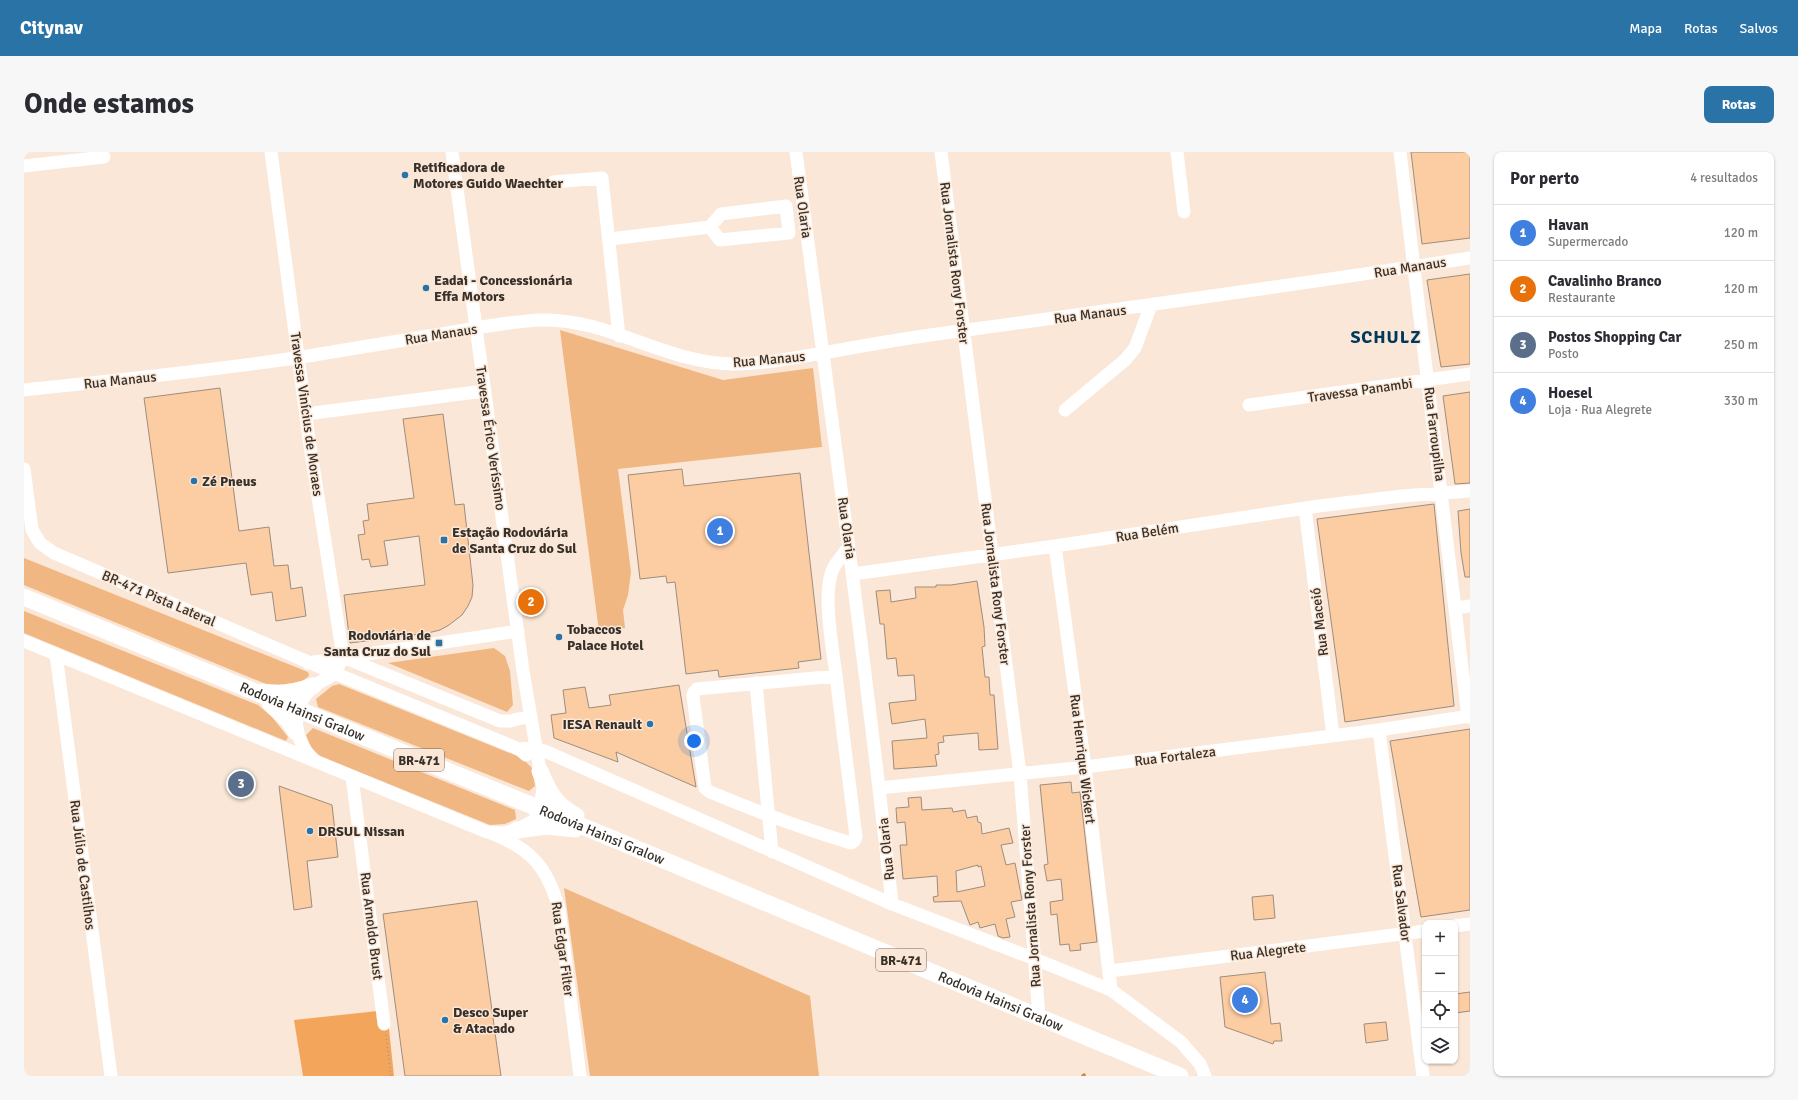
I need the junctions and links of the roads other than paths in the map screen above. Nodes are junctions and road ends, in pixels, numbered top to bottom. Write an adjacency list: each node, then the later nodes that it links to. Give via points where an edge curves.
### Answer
1 (271, 152): 20 (street, Travessa Vinícius de Moraes)
2 (452, 152): 16 (street, Travessa Érico Veríssimo)
3 (796, 152): 19 (street, Rua Olaria)
4 (941, 152): 17 (street, Rua Jornalista Rony Forster)
5 (1177, 152): 10 (street)
6 (1400, 152): 14 (street, Rua Farroupilha)
7 (104, 157): 8 (street)
8 (24, 166)
9 (553, 182): 12 (street, via 602,178)
10 (1184, 212)
11 (710, 227): 11 (street, via 720,240 789,233 786,206 721,214); 12 (street)
12 (610, 239): 18 (street)
13 (1470, 258): 14 (street, Rua Manaus)
14 (1413, 266): 15 (street, Rua Manaus); 22 (street, Rua Farroupilha)
15 (1151, 305): 17 (street, Rua Manaus); 26 (street, via 1135,348 1125,360)
16 (476, 328): 18 (street, Rua Manaus, via 539,320 566,320); 20 (street, Rua Manaus); 24 (street, Travessa Érico Veríssimo)
17 (964, 330): 19 (street, Rua Manaus); 36 (street, Rua Jornalista Rony Forster)
18 (619, 336): 19 (street, Rua Manaus, via 699,360 732,364)
19 (823, 354): 35 (street, Rua Olaria)
20 (299, 357): 23 (street, Rua Manaus); 27 (street, Travessa Vinícius de Moraes)
21 (1470, 374): 22 (street, Travessa Panambi)
22 (1428, 381): 25 (street, Travessa Panambi); 30 (street, Rua Farroupilha)
23 (24, 390)
24 (484, 391): 27 (street); 41 (street, Travessa Érico Veríssimo)
25 (1249, 405)
26 (1065, 410)
27 (306, 414): 44 (street, Travessa Vinícius de Moraes)
28 (24, 469): 31 (street)
29 (1470, 491): 30 (street, Rua Belém)
30 (1442, 493): 32 (street, Rua Belém); 40 (street, Rua Farroupilha)
31 (28, 508): 33 (street); 45 (street, BR-471 Pista Lateral, via 32,530 40,543 54,553)
32 (1305, 508): 34 (street, Rua Belém); 56 (street, Rua Maceió)
33 (24, 527)
34 (1055, 546): 36 (street, Rua Belém); 60 (street, Rua Henrique Wickert)
35 (849, 547): 37 (street, Rua Olaria); 47 (street, via 834,567 829,586)
36 (993, 555): 37 (street, Rua Belém); 62 (street, Rua Jornalista Rony Forster)
37 (853, 574): 64 (street, Rua Olaria)
38 (24, 597): 50 (main road, Rodovia Hainsi Gralow / BR-471)
39 (1470, 606): 40 (street)
40 (1456, 608): 53 (street, Rua Farroupilha)
41 (518, 631): 44 (street); 52 (street, Travessa Érico Veríssimo)
42 (24, 641): 43 (street, Rua Edgar Filter)
43 (56, 654): 59 (street, Rua Edgar Filter); 81 (street, Rua Júlio de Castilhos)
44 (343, 657): 45 (street); 46 (street); 52 (street, via 500,721)
45 (308, 663): 46 (street, BR-471 Pista Lateral)
46 (334, 674): 49 (street); 58 (street, BR-471 Pista Lateral)
47 (836, 676): 48 (street); 66 (street, via 856,837 851,843)
48 (756, 683): 66 (street); 66 (street, via 697,689 693,696 705,788)
49 (314, 686): 50 (main road, via 275,694); 51 (street)
50 (252, 691): 51 (main road, Rodovia Hainsi Gralow / BR-471); 55 (main road, via 272,704)
51 (299, 710): 55 (street); 65 (main road, Rodovia Hainsi Gralow / BR-471)
52 (530, 716): 57 (street, Travessa Érico Veríssimo)
53 (1469, 717): 54 (street, Rua Fortaleza)
54 (1379, 730): 56 (street, Rua Fortaleza); 75 (street, Rua Salvador)
55 (296, 732): 59 (street, via 307,754)
56 (1333, 736): 60 (street, Rua Fortaleza)
57 (536, 748): 58 (street); 61 (street, Travessa Érico Veríssimo); 70 (street)
58 (519, 749): 61 (street, via 533,760)
59 (315, 762): 63 (street, Rua Edgar Filter)
60 (1085, 767): 62 (street, Rua Fortaleza); 77 (street, Rua Henrique Wickert)
61 (540, 772): 65 (street, Travessa Érico Veríssimo, via 543,788); 69 (main road, via 554,800 563,809)
62 (1020, 774): 64 (street, Rua Fortaleza); 76 (street, Rua Jornalista Rony Forster)
63 (352, 777): 68 (street, Rua Edgar Filter); 80 (street, Rua Arnoldo Brust)
64 (880, 788): 71 (street, Rua Olaria)
65 (540, 809): 67 (street, via 534,820); 69 (main road, Rodovia Hainsi Gralow / BR-471)
66 (770, 815): 70 (street)
67 (517, 830): 68 (street, via 503,833); 69 (main road, via 546,826 563,828)
68 (487, 832): 82 (street, Rua Edgar Filter, via 520,846 546,876 555,893)
69 (623, 843): 79 (main road, Rodovia Hainsi Gralow / BR-471)
70 (772, 852): 71 (street)
71 (892, 904): 76 (street)
72 (1470, 924): 73 (street)
73 (1458, 926)
74 (1422, 931): 75 (street, Rua Alegrete)
75 (1406, 933): 77 (street, Rua Alegrete); 85 (street, Rua Salvador)
76 (1035, 959): 78 (street); 79 (street, Rua Jornalista Rony Forster)
77 (1110, 972): 78 (street, Rua Henrique Wickert)
78 (1111, 990): 84 (street, via 1181,1042 1200,1064)
79 (1039, 1017): 83 (main road, Rodovia Hainsi Gralow / BR-471)
80 (384, 1024)
81 (111, 1076)
82 (580, 1076)
83 (1180, 1076)
84 (1205, 1076)
85 (1423, 1076)

